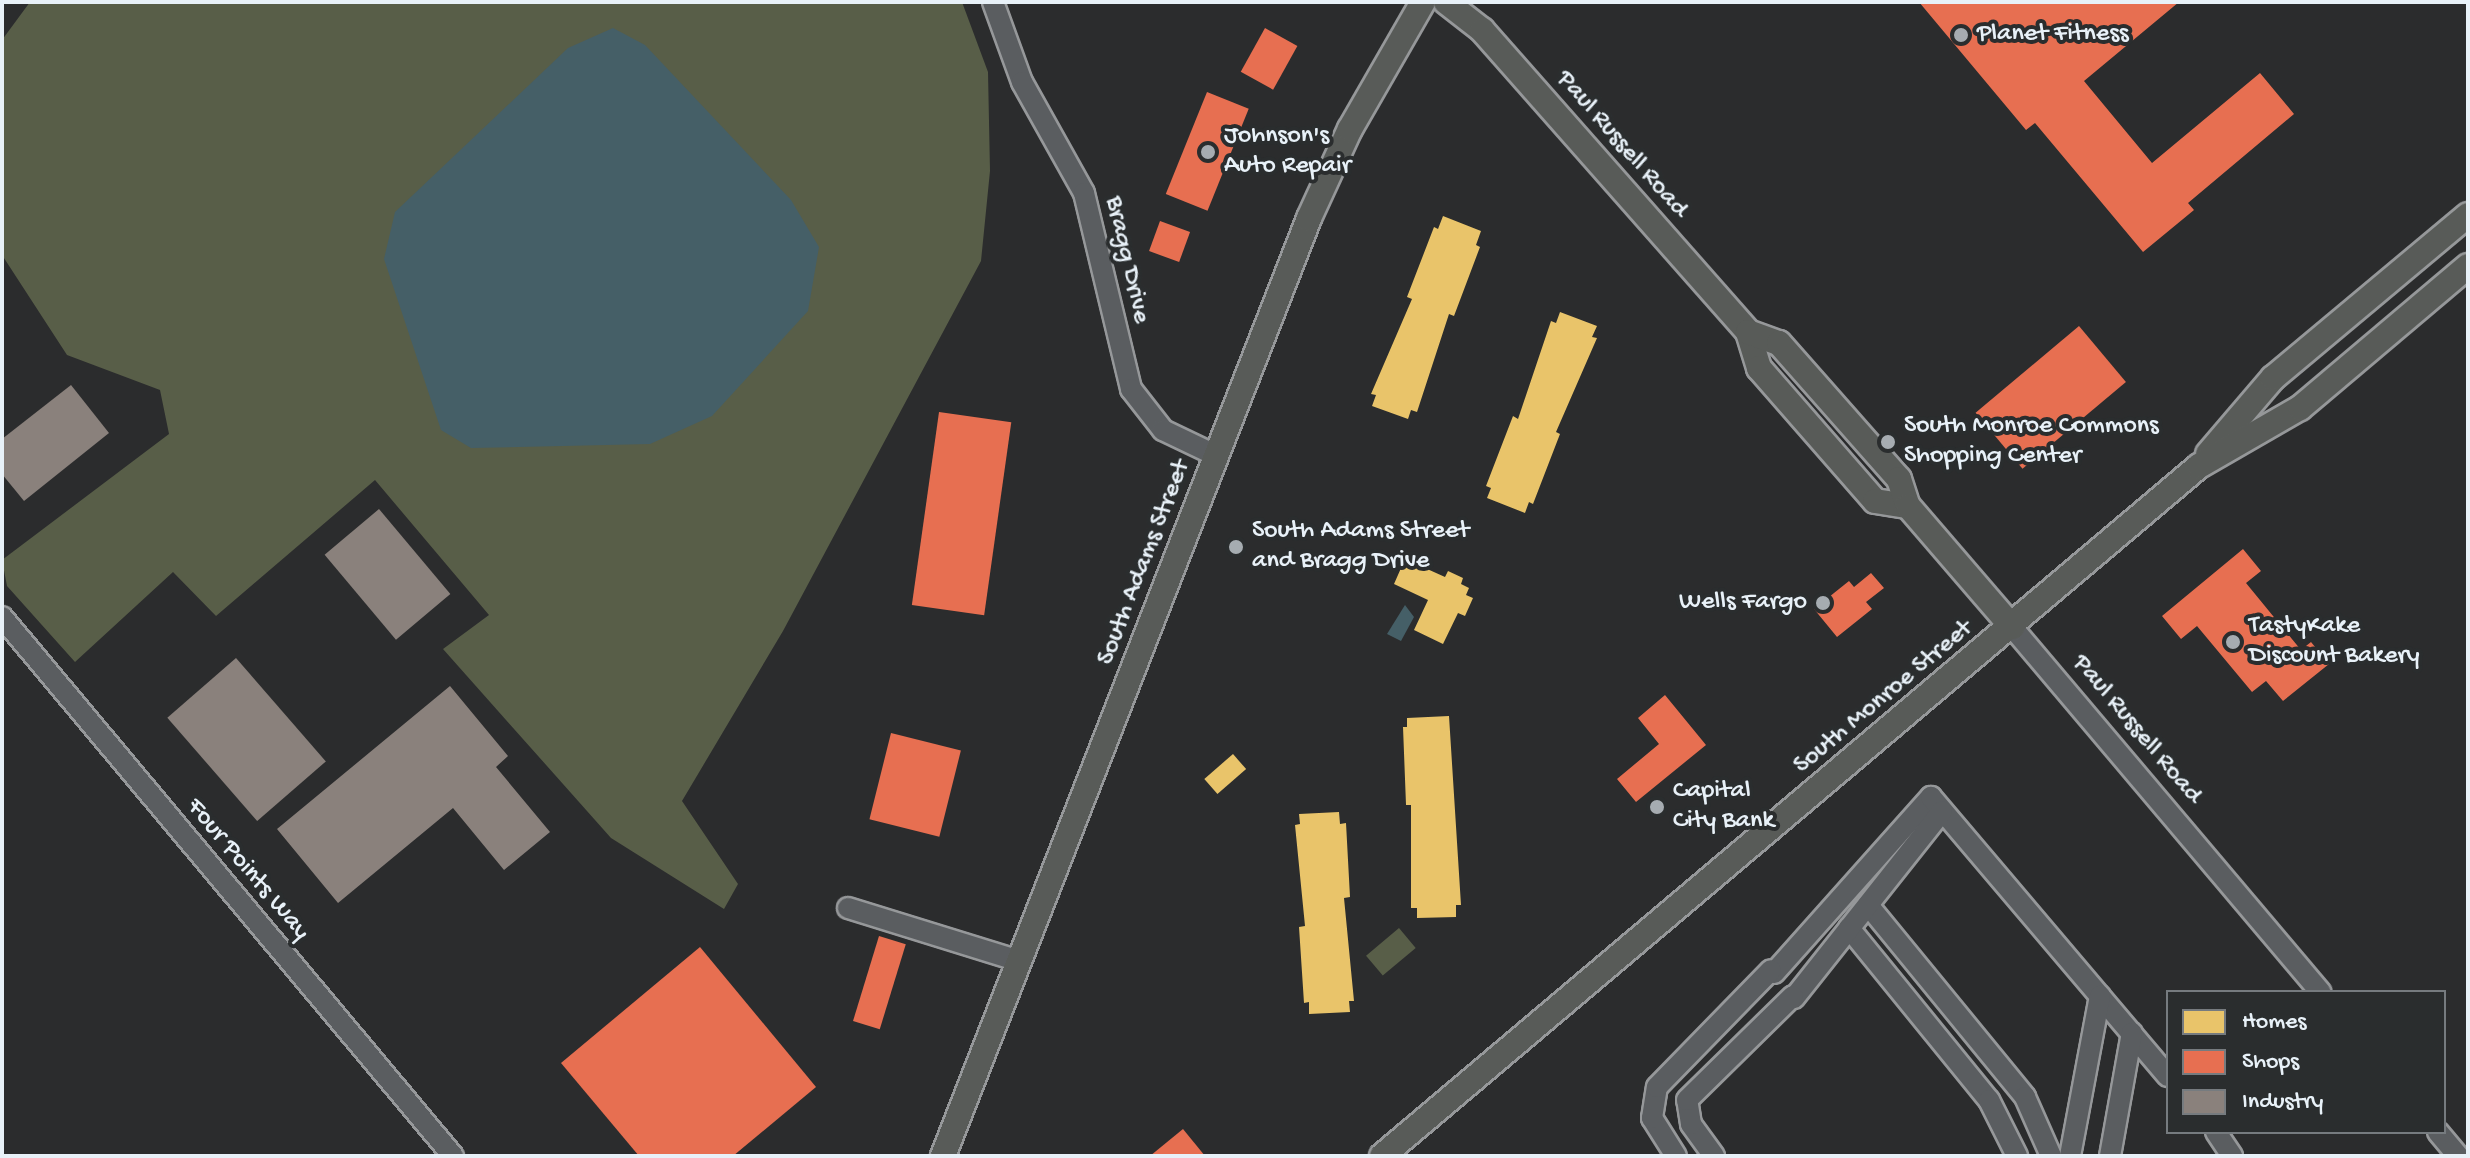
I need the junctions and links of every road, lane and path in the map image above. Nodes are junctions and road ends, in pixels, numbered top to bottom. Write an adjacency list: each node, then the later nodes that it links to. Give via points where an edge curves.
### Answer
1 (993, 2): 8 (street, Bragg Drive, via 1022,82 1084,193 1123,367 1137,401 1163,430)
2 (1423, 2): 8 (main road, South Adams Street, via 1326,180)
3 (1446, 2): 11 (main road, Paul Russell Road, via 1482,30 1748,332 1779,343 1899,479 1908,506)
4 (2468, 215): 6 (main road, South Monroe Street)
5 (2468, 266): 7 (main road, South Monroe Street)
6 (2349, 314): 7 (main road, via 2339,348); 9 (main road, South Monroe Street, via 2262,388)
7 (2346, 368): 9 (main road, South Monroe Street, via 2300,408)
8 (1217, 456): 16 (main road, South Adams Street)
9 (2199, 466): 11 (main road, South Monroe Street)
10 (2, 617): 23 (street, Four Points Way)
11 (2012, 627): 17 (street, Paul Russell Road); 25 (main road, South Monroe Street)
12 (1942, 811): 13 (street); 18 (street); 26 (street, via 1931,797 1772,972 1657,1087 1652,1118)
13 (1868, 905): 15 (street); 29 (street, via 2025,1097)
14 (848, 908): 16 (street)
15 (1849, 928): 27 (street, via 1794,997 1687,1100 1691,1124); 28 (street, via 1989,1100)
16 (1019, 961): 24 (main road, South Adams Street)
17 (2318, 990)
18 (2100, 996): 19 (street); 30 (street)
19 (2132, 1033): 20 (street); 31 (street)
20 (2166, 1074)
21 (2217, 1134): 32 (street)
22 (2440, 1134): 33 (street)
23 (453, 1156)
24 (943, 1156)
25 (1382, 1156)
26 (1676, 1156)
27 (1714, 1156)
28 (2017, 1156)
29 (2051, 1156)
30 (2070, 1156)
31 (2110, 1156)
32 (2232, 1156)
33 (2458, 1156)

